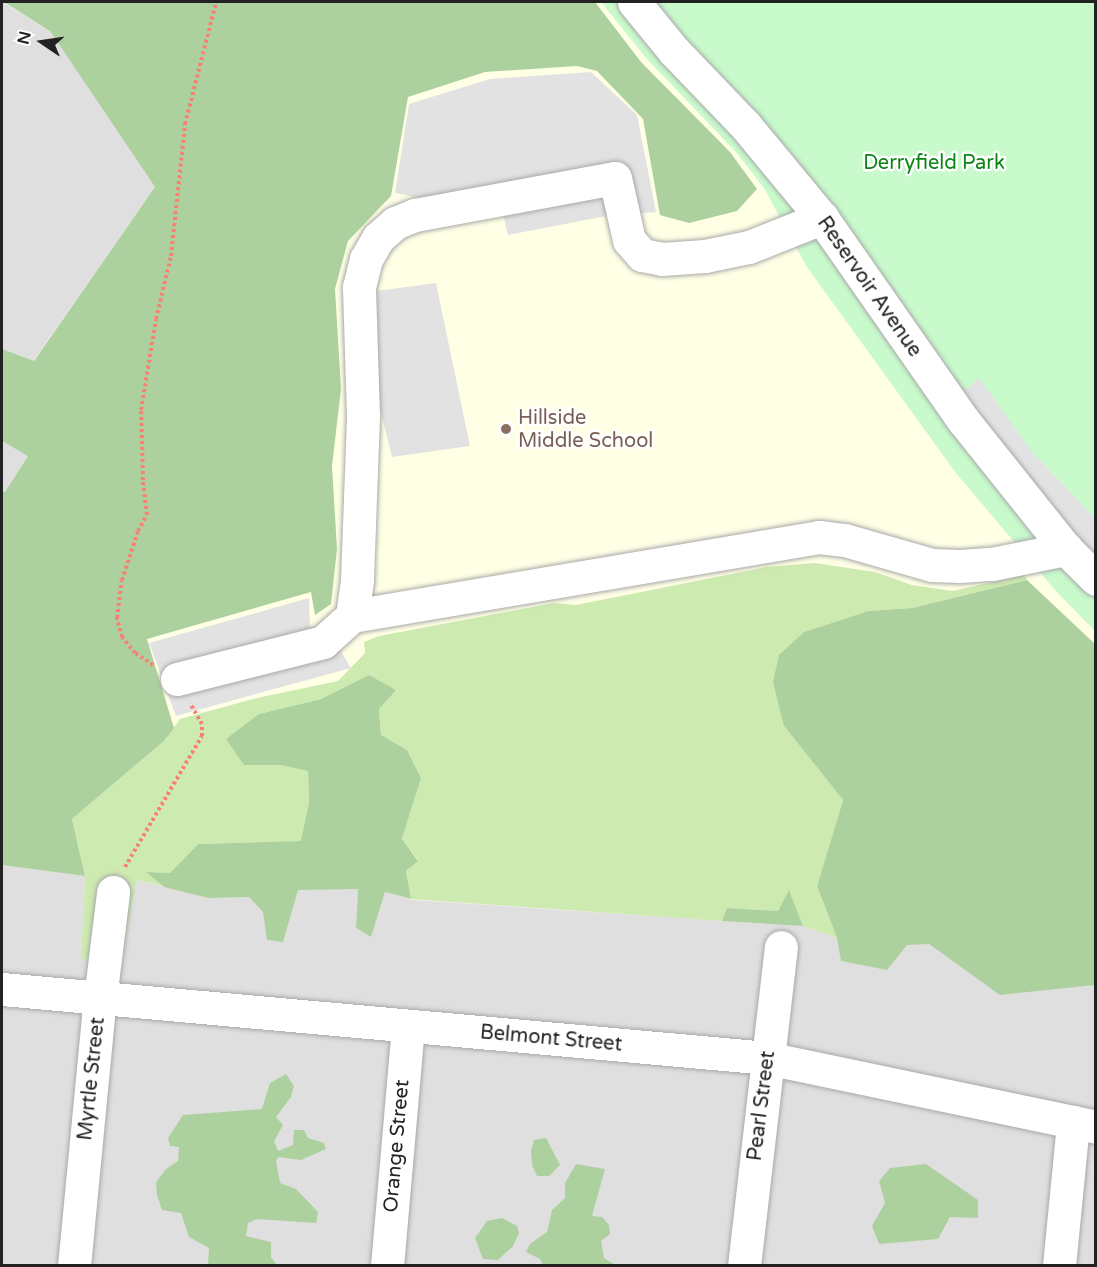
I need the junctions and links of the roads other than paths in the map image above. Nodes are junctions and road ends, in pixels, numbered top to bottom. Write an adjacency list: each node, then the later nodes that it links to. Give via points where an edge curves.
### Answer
1 (634, 2): 2 (street, Reservoir Avenue)
2 (822, 218): 3 (street, Reservoir Avenue, via 963,420); 5 (street, via 749,247 662,259 642,255 629,240 615,178 416,215 395,223 378,238 366,260 359,287 363,416 357,580)
3 (1066, 549): 4 (street, Reservoir Avenue); 5 (street, via 992,564 951,566 932,565 845,540 819,537)
4 (1095, 579)
5 (352, 616): 6 (street, via 323,642)
6 (177, 679)
7 (113, 892): 10 (street, Myrtle Street)
8 (781, 947): 12 (street, Pearl Street)
9 (2, 989): 10 (street, Belmont Street)
10 (101, 998): 11 (street, Belmont Street); 14 (street, Myrtle Street)
11 (408, 1026): 12 (street, Belmont Street); 15 (street, Orange Street)
12 (768, 1058): 13 (street, Belmont Street); 16 (street, Pearl Street)
13 (1084, 1125): 17 (street)
14 (74, 1266)
15 (387, 1266)
16 (744, 1266)
17 (1059, 1266)

